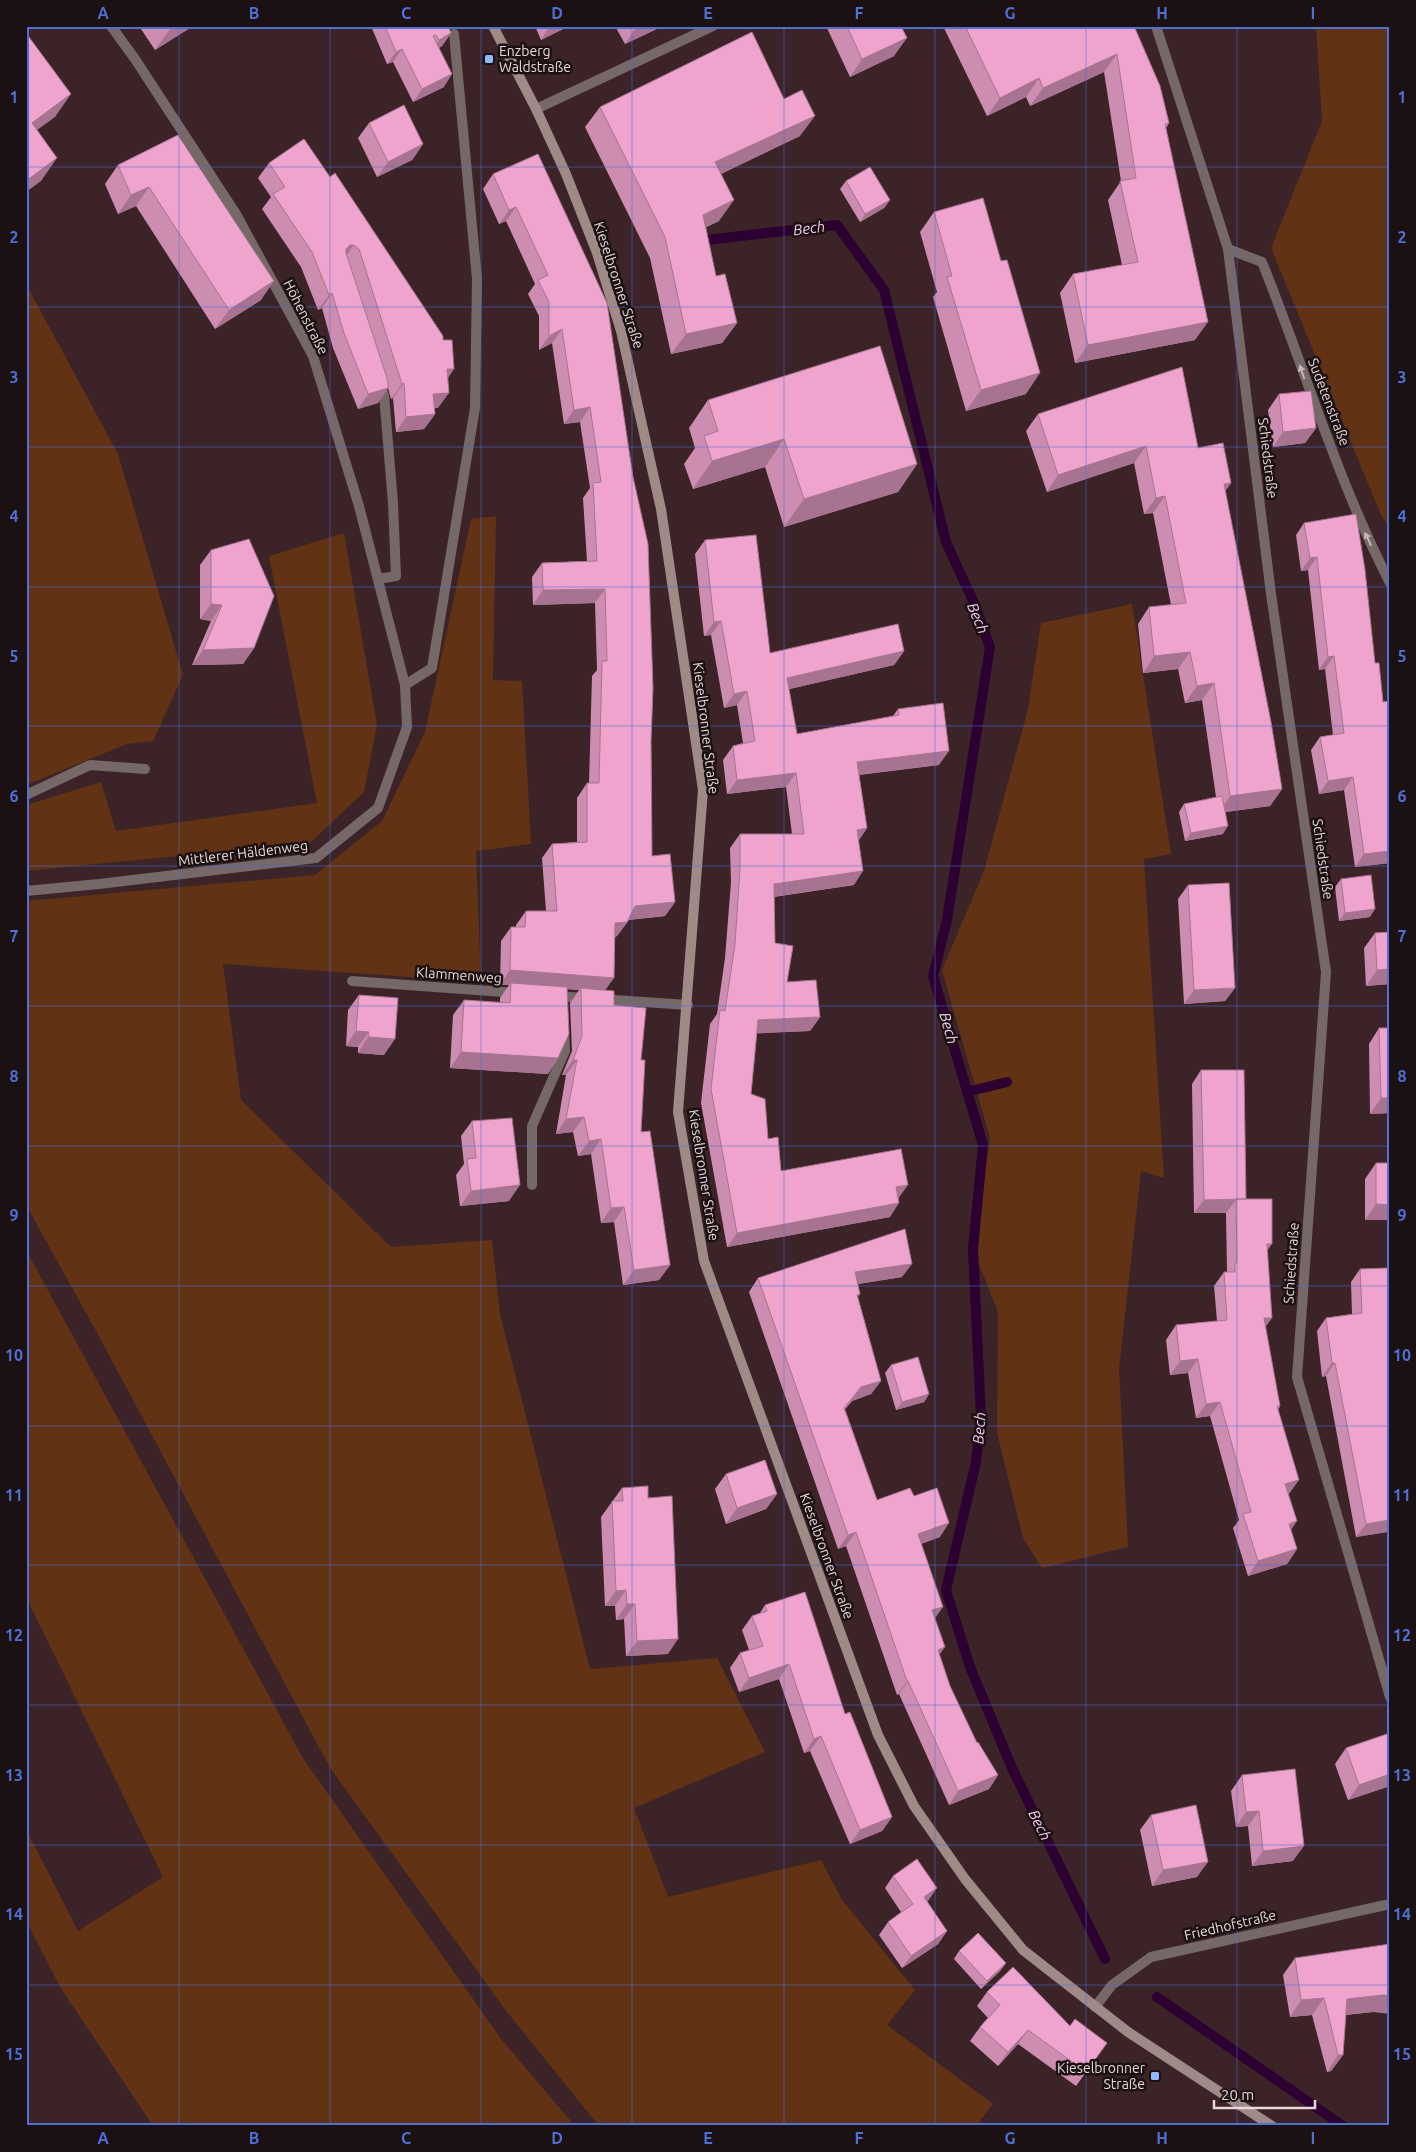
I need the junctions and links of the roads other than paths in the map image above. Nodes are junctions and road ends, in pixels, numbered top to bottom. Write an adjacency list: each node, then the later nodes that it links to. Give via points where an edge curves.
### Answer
1 (111, 26): 9 (street, Höhenstraße, via 236,214 313,356)
2 (493, 26): 6 (main road, Kieselbronner Straße)
3 (713, 26): 6 (street)
4 (1156, 26): 7 (street, Schiedstraße)
5 (454, 34): 11 (street, via 477,279 475,408 432,668)
6 (536, 108): 18 (main road, Kieselbronner Straße, via 597,253 622,330 661,509 703,790)
7 (1228, 249): 10 (street, Sudetenstraße, one-way to 7, via 1367,539 1320,422 1262,262); 21 (street, Schiedstraße, via 1271,594 1326,972 1297,1377)
8 (374, 367): 9 (street, via 384,395 396,576)
9 (378, 579): 11 (street, Höhenstraße)
10 (1390, 583)
11 (405, 685): 14 (street, Mittlerer Häldenweg, via 406,727 378,808 316,858)
12 (145, 769): 13 (street, via 90,765)
13 (26, 795)
14 (26, 891)
15 (352, 980): 16 (street, Klammenweg)
16 (525, 993)
17 (544, 995): 18 (street, via 563,1001)
18 (688, 1005): 23 (main road, Kieselbronner Straße, via 678,1112 704,1261 878,1735 914,1806 965,1879 1023,1950)
19 (564, 1024): 20 (street, via 565,1051 532,1126)
20 (532, 1185)
21 (1390, 1697)
22 (1390, 1904): 23 (street, Friedhofstraße, via 1151,1957 1112,1985)
23 (1095, 2007): 24 (main road, Kieselbronner Straße)
24 (1272, 2126)

